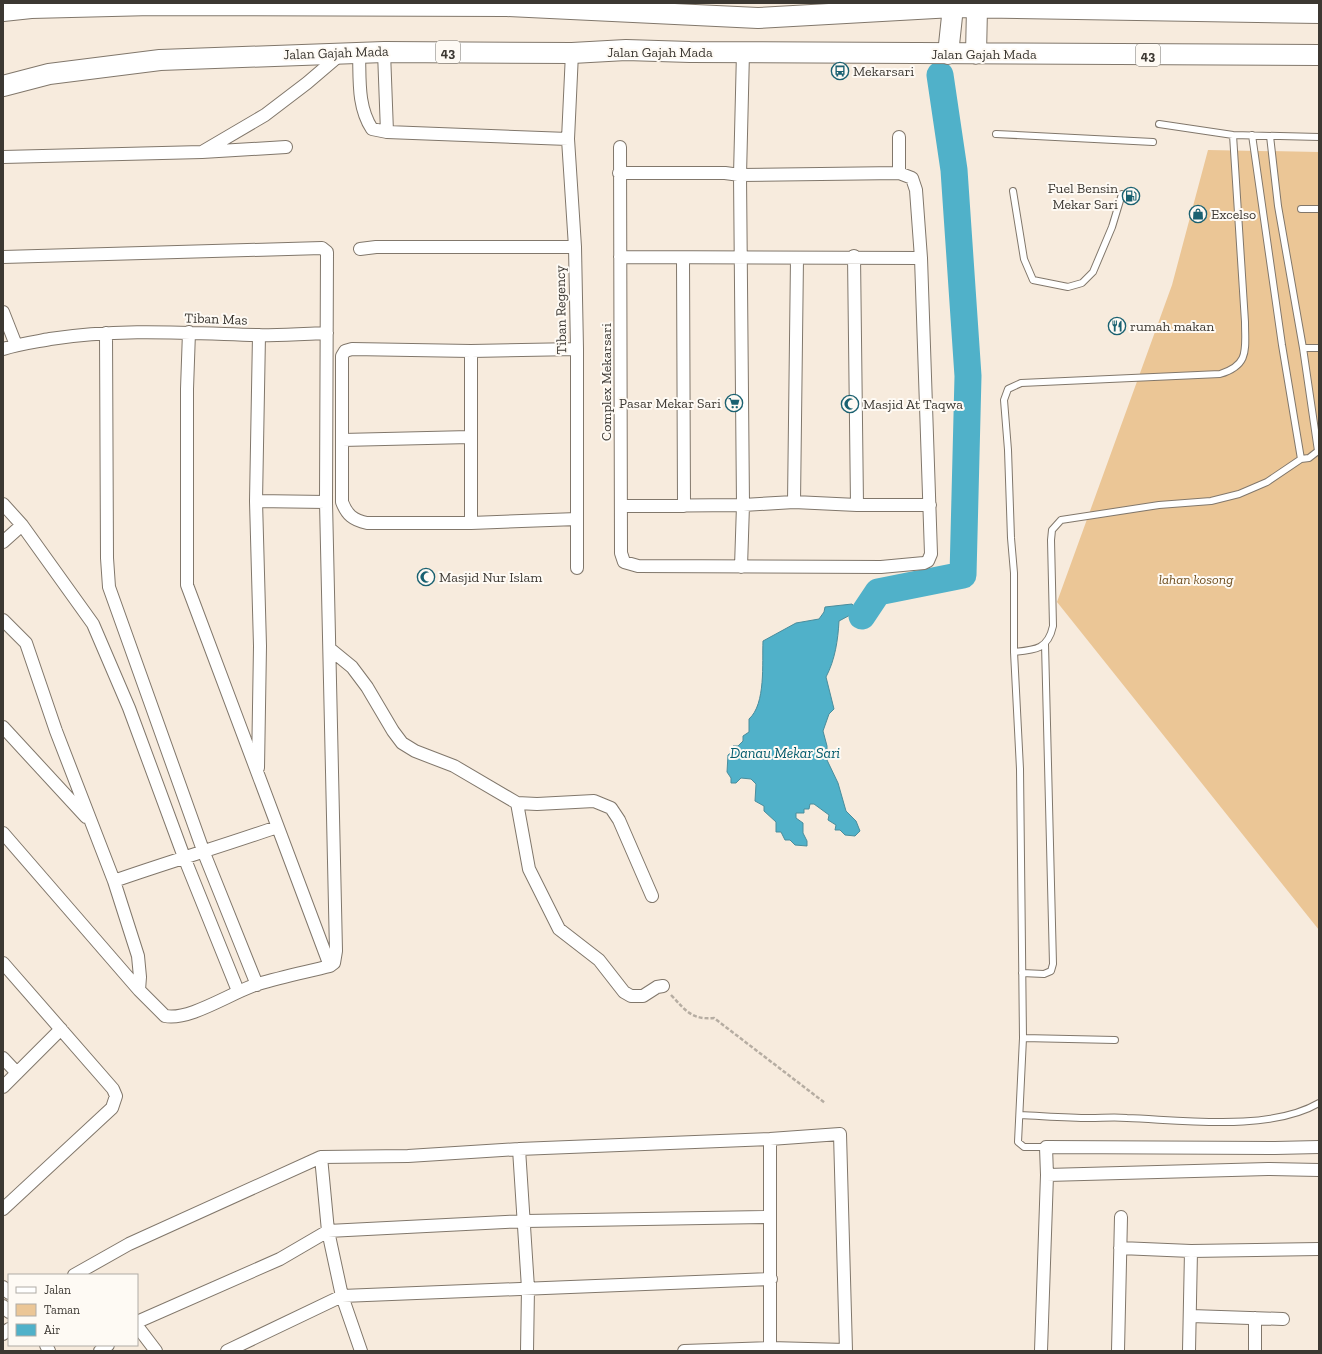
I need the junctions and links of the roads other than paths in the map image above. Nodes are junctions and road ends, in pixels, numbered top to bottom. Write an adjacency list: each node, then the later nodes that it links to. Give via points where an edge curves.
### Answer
1 (548, 3): 3 (highway)
2 (451, 5): 3 (highway); 7 (highway, via 152,5)
3 (507, 6): 6 (highway)
4 (953, 7): 5 (highway); 6 (highway, via 758,18); 13 (highway)
5 (977, 8): 8 (highway); 14 (highway)
6 (680, 9)
7 (3, 11)
8 (1319, 13)
9 (384, 52): 10 (highway, Jalan Gajah Mada / 43); 12 (highway, Jalan Gajah Mada / 43); 18 (street)
10 (572, 52): 11 (highway, Jalan Gajah Mada / 43); 25 (street, Tiban Regency)
11 (743, 52): 13 (highway, Jalan Gajah Mada / 43); 33 (street)
12 (350, 53): 16 (highway, Jalan Gajah Mada / 43, via 160,60 48,74); 18 (street, via 364,118 372,129); 29 (street, via 265,115)
13 (948, 54): 14 (highway, Jalan Gajah Mada)
14 (976, 54): 15 (highway, Jalan Gajah Mada / 43)
15 (1319, 55)
16 (3, 86)
17 (1159, 124): 20 (lane)
18 (387, 132): 25 (street)
19 (996, 134): 26 (lane)
20 (1233, 134): 21 (lane); 79 (lane, via 1246,322 1244,359 1239,366 1220,374 1021,383 1008,389 1004,400 1014,573)
21 (1252, 135): 22 (lane); 60 (lane)
22 (1270, 136): 24 (lane); 53 (lane, via 1278,206)
23 (899, 137): 31 (street)
24 (1319, 137)
25 (568, 139): 38 (street, Tiban Regency)
26 (1153, 142)
27 (620, 146): 32 (street, Complex Mekarsari)
28 (286, 147): 29 (street)
29 (202, 152): 30 (street)
30 (3, 157)
31 (899, 172): 33 (street); 45 (street, Complex Mekarsari, via 912,178 915,185)
32 (619, 173): 33 (street); 42 (street, Complex Mekarsari)
33 (740, 175): 43 (street)
34 (1013, 191): 35 (lane, via 1024,259 1033,280 1068,287 1082,283 1093,272 1112,227)
35 (1122, 194)
36 (1301, 209): 37 (lane)
37 (1319, 209)
38 (575, 247): 39 (street); 56 (street, Tiban Regency)
39 (360, 249)
40 (854, 256): 44 (street); 45 (street); 66 (street)
41 (3, 257): 50 (street, via 322,248 327,252)
42 (620, 257): 46 (street); 68 (street, Complex Mekarsari)
43 (740, 258): 44 (street); 46 (street); 65 (street)
44 (797, 258): 63 (street)
45 (921, 258): 67 (street, Complex Mekarsari)
46 (682, 259): 69 (street)
47 (3, 312): 52 (street)
48 (189, 332): 49 (street, Tiban Mas); 51 (street, Tiban Mas); 81 (street, via 187,585)
49 (106, 333): 52 (street, Tiban Mas); 86 (street, via 109,587)
50 (327, 333): 51 (street, Tiban Mas); 62 (street)
51 (259, 335): 61 (street)
52 (16, 345): 55 (street, Tiban Mas)
53 (1303, 348): 54 (lane); 60 (lane, via 1318,452 1309,458)
54 (1319, 348)
55 (3, 349)
56 (577, 349): 57 (street); 70 (street, Tiban Regency)
57 (471, 351): 58 (street); 59 (street, via 345,351 342,356)
58 (470, 437): 59 (street); 71 (street)
59 (342, 440): 71 (street, via 342,502 350,517 367,523)
60 (1301, 459): 77 (lane, via 1267,482 1239,494 1211,501 1159,504 1061,520 1052,530 1052,626 1050,638)
61 (256, 501): 62 (street); 81 (street, via 260,646)
62 (326, 502): 78 (street)
63 (794, 502): 65 (street); 66 (street)
64 (3, 504): 72 (street)
65 (743, 505): 69 (street); 74 (street)
66 (857, 505): 67 (street)
67 (930, 505): 74 (street, Complex Mekarsari, via 931,554 924,563 881,567)
68 (622, 506): 69 (street); 74 (street, Complex Mekarsari, via 621,553 627,564)
69 (684, 506)
70 (577, 519): 71 (street); 75 (street, Tiban Regency)
71 (471, 522)
72 (22, 525): 73 (street); 87 (street, via 93,624 129,708)
73 (3, 542)
74 (741, 567)
75 (577, 568)
76 (3, 620): 83 (street, via 26,643)
77 (1045, 644): 79 (lane); 92 (lane, via 1053,964 1051,971 1044,974)
78 (330, 649): 82 (street, via 352,667 402,743 415,751 454,766); 91 (street, via 336,951 334,963)
79 (1014, 652): 92 (lane, via 1020,769)
80 (3, 727): 83 (street)
81 (258, 774): 84 (street)
82 (517, 803): 89 (street, via 594,802 611,808 619,820); 94 (street, via 529,869 559,929 599,960 624,992 631,996 643,996 656,987)
83 (91, 823): 88 (street)
84 (277, 827): 86 (street); 91 (street)
85 (3, 833): 95 (street)
86 (204, 853): 87 (street); 93 (street)
87 (184, 857): 88 (street); 96 (street)
88 (114, 881): 95 (street, via 138,956)
89 (652, 896)
90 (3, 963): 97 (street)
91 (330, 966): 93 (street)
92 (1022, 973): 98 (lane)
93 (258, 985): 96 (street)
94 (663, 986)
95 (139, 990): 96 (street, via 162,1013 170,1016 185,1015)
96 (238, 992)
97 (61, 1029): 101 (street); 112 (street, via 113,1088 115,1102 112,1108)
98 (1023, 1038): 99 (lane); 104 (lane)
99 (1115, 1040)
100 (3, 1058): 101 (street)
101 (17, 1073): 102 (street)
102 (3, 1086)
103 (1319, 1103): 104 (lane, via 1284,1116 1248,1121)
104 (1020, 1115): 107 (lane, via 1020,1145)
105 (770, 1139): 108 (street); 113 (street); 135 (street, via 840,1134)
106 (1319, 1146): 107 (street)
107 (1046, 1148): 111 (street)
108 (519, 1149): 109 (street, via 408,1156); 115 (street)
109 (322, 1157): 116 (street); 120 (street, via 129,1244)
110 (1319, 1170): 111 (street)
111 (1047, 1175): 136 (street)
112 (3, 1209)
113 (769, 1217): 115 (street); 121 (street)
114 (1121, 1217): 117 (street)
115 (525, 1221): 116 (street); 122 (street)
116 (328, 1231): 123 (street); 127 (street, via 280,1259)
117 (1120, 1248): 119 (street); 137 (street)
118 (1319, 1249): 119 (street)
119 (1191, 1251): 124 (street)
120 (76, 1274)
121 (771, 1279): 122 (street); 129 (street)
122 (528, 1288): 123 (street); 133 (street)
123 (342, 1296): 131 (street); 132 (street)
124 (1191, 1316): 125 (street); 138 (street)
125 (1255, 1318): 126 (street); 139 (street)
126 (1283, 1318)
127 (138, 1322)
128 (138, 1327): 130 (street)
129 (770, 1349): 134 (street); 135 (street)
130 (156, 1351)
131 (228, 1351)
132 (362, 1351)
133 (527, 1351)
134 (684, 1351)
135 (846, 1351)
136 (1041, 1351)
137 (1118, 1351)
138 (1189, 1351)
139 (1255, 1351)

